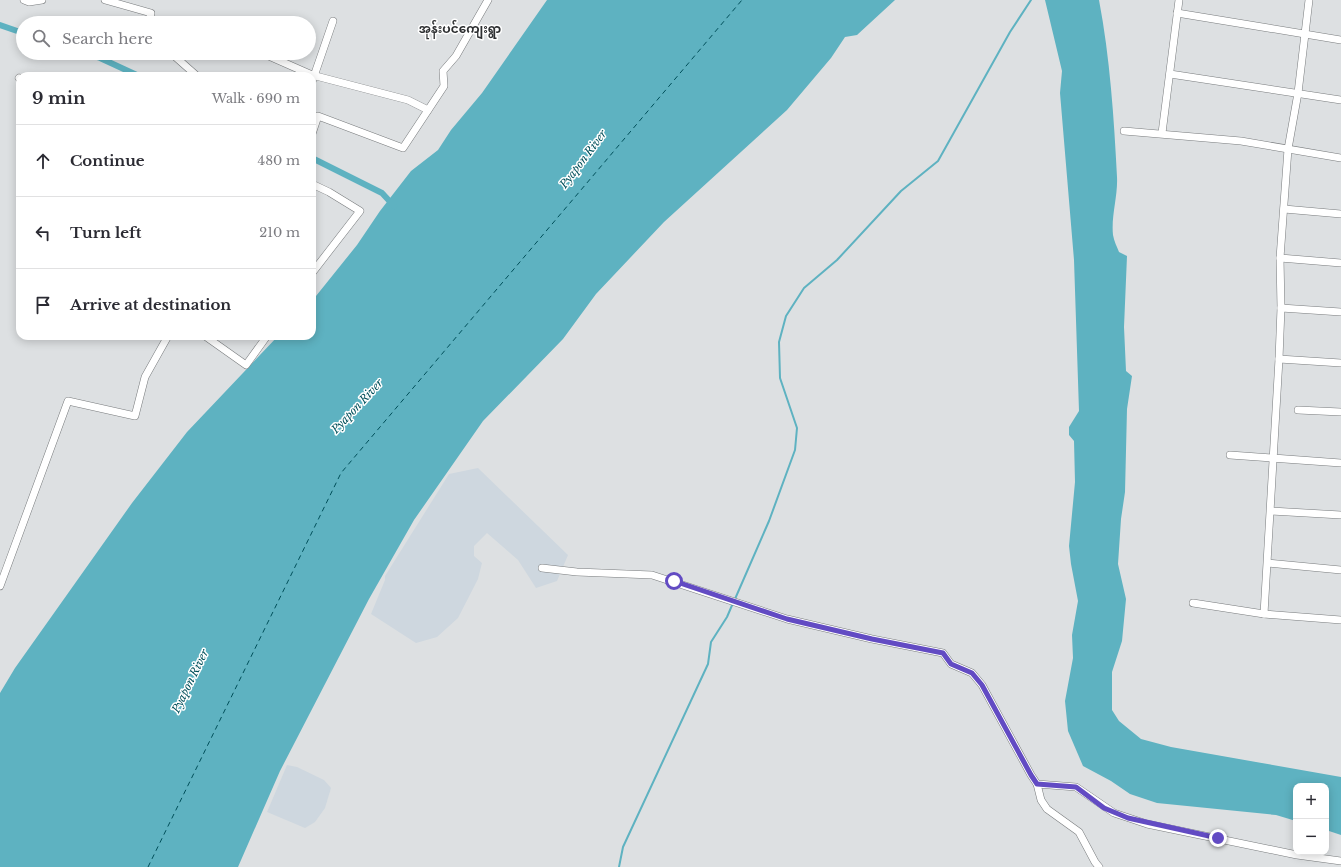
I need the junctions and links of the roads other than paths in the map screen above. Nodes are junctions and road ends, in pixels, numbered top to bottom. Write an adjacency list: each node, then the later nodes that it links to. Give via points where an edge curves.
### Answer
1 (24, 0): 2 (street)
2 (42, 0)
3 (105, 0): 8 (street, via 151,13)
4 (488, 0): 21 (street, via 456,56 442,71 444,86)
5 (1178, 0): 7 (street)
6 (1309, 0): 10 (street)
7 (1177, 13): 10 (street); 17 (street)
8 (150, 16)
9 (333, 21): 16 (street)
10 (1305, 35): 11 (street); 19 (street)
11 (1341, 40)
12 (179, 60): 14 (street)
13 (276, 60): 15 (street)
14 (192, 72)
15 (301, 72)
16 (315, 72)
17 (1170, 74): 19 (street); 24 (street)
18 (316, 79): 21 (street, via 408,100)
19 (1298, 93): 20 (street); 25 (street)
20 (1341, 100)
21 (428, 110): 22 (street, via 403,148)
22 (316, 115)
23 (1124, 131): 24 (street)
24 (1162, 133): 25 (street, via 1241,141)
25 (1288, 149): 26 (street); 28 (street)
26 (1341, 158)
27 (316, 186): 32 (street, via 360,212)
28 (1284, 209): 29 (street); 30 (street)
29 (1341, 214)
30 (1280, 258): 31 (street); 33 (street)
31 (1341, 263)
32 (316, 268)
33 (1281, 308): 34 (street); 38 (street)
34 (1341, 312)
35 (166, 340): 50 (street, via 145,376 135,416 68,401)
36 (211, 340): 37 (street, via 246,365)
37 (264, 340)
38 (1279, 359): 39 (street); 43 (street)
39 (1341, 363)
40 (1298, 410): 41 (street)
41 (1341, 412)
42 (1230, 455): 43 (street)
43 (1274, 458): 44 (street); 45 (street)
44 (1341, 463)
45 (1271, 511): 46 (street); 47 (street)
46 (1341, 515)
47 (1268, 563): 49 (street); 52 (street)
48 (542, 568): 54 (street, via 652,575 787,619 946,654 951,664 972,673 982,685)
49 (1341, 570)
50 (0, 586)
51 (1193, 603): 52 (street)
52 (1264, 614): 53 (street)
53 (1341, 620)
54 (1037, 784): 55 (street, via 1076,787 1114,813 1147,824); 56 (street, via 1041,800 1047,809 1079,832)
55 (1341, 861)
56 (1099, 867)

